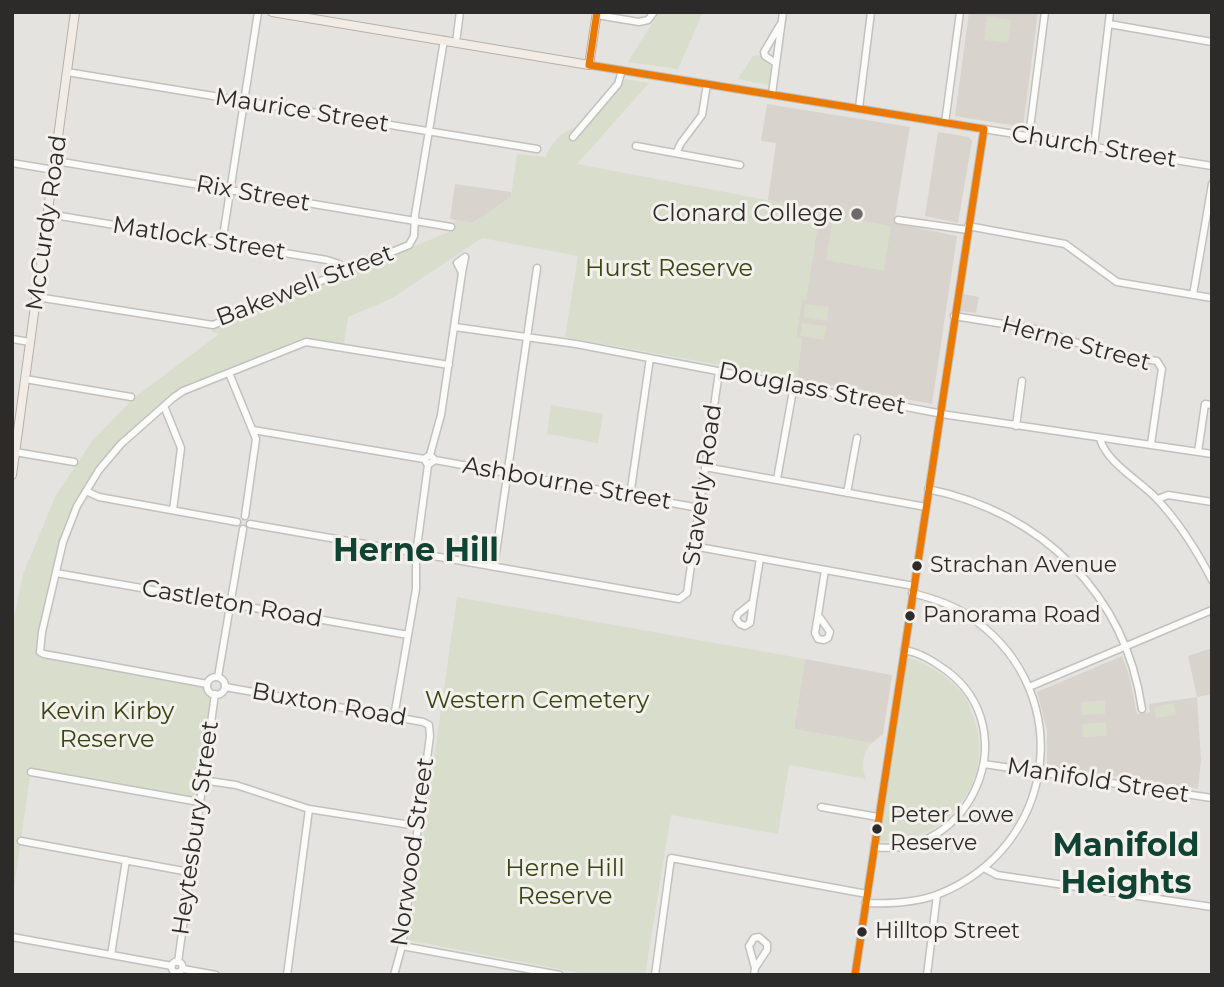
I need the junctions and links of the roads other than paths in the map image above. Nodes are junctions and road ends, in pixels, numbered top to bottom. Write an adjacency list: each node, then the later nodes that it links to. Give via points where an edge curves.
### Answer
1 (75, 12): 21 (main road, McCurdy Road)
2 (258, 12): 24 (street)
3 (272, 12): 12 (main road, Church Street)
4 (460, 12): 17 (street)
5 (654, 12): 11 (street, via 639,22)
6 (783, 12): 13 (street)
7 (871, 12): 25 (street)
8 (960, 12): 26 (street)
9 (1045, 12): 29 (street)
10 (1110, 12): 14 (street)
11 (597, 13): 19 (main road)
12 (325, 16): 15 (main road, Church Street)
13 (782, 24): 18 (street); 18 (street, via 764,52)
14 (1109, 24): 16 (street); 32 (street)
15 (444, 40): 17 (main road, Church Street); 28 (street, Bakewell Street)
16 (1212, 41)
17 (456, 42): 19 (main road, Church Street)
18 (776, 63): 23 (street)
19 (589, 65): 20 (street, Church Street)
20 (622, 70): 22 (street, Church Street); 30 (street, via 618,84)
21 (67, 72): 24 (street, Maurice Street); 36 (main road, McCurdy Road)
22 (707, 85): 23 (street, Church Street); 34 (street, via 702,115)
23 (772, 94): 25 (street, Church Street)
24 (244, 101): 28 (street, Maurice Street); 40 (street)
25 (859, 108): 26 (street, Church Street)
26 (945, 122): 27 (street, Church Street)
27 (984, 129): 29 (street, Church Street); 45 (street)
28 (429, 131): 33 (street, Maurice Street); 43 (street, Bakewell Street)
29 (1029, 136): 32 (street, Church Street)
30 (573, 137)
31 (636, 146): 34 (street)
32 (1094, 146): 38 (street, Church Street)
33 (537, 149)
34 (676, 153): 37 (street)
35 (12, 163): 36 (street, Rix Street)
36 (55, 165): 40 (street, Rix Street); 41 (main road, McCurdy Road)
37 (740, 165)
38 (1212, 166)
39 (1212, 184): 50 (street)
40 (231, 190): 43 (street, Rix Street); 46 (street)
41 (48, 214): 46 (street, Matlock Street); 51 (main road, McCurdy Road)
42 (898, 219): 45 (street)
43 (415, 221): 44 (street, Rix Street); 48 (street, Bakewell Street, via 410,244)
44 (451, 227)
45 (968, 228): 50 (street, via 1065,243 1114,282); 53 (street)
46 (222, 243): 48 (street, Matlock Street, via 327,260)
47 (537, 268): 55 (street)
48 (346, 271): 51 (street, Bakewell Street, via 214,325)
49 (463, 273): 54 (street)
50 (1193, 295): 52 (street)
51 (37, 296): 57 (main road, McCurdy Road)
52 (1212, 298)
53 (954, 316): 68 (street); 73 (street, Herne Street, via 1041,330 1104,352 1157,361 1161,375)
54 (455, 327): 55 (street, Douglass Street); 59 (street)
55 (527, 337): 58 (street, Douglass Street); 80 (street)
56 (12, 339): 57 (street)
57 (30, 342): 62 (main road, McCurdy Road)
58 (650, 358): 60 (street, Douglass Street); 86 (street)
59 (449, 365): 61 (street, via 309,342); 77 (street)
60 (719, 372): 64 (street, Douglass Street); 79 (street, Staverly Road)
61 (229, 373): 67 (street, via 183,391); 70 (street)
62 (25, 379): 65 (street); 74 (main road, McCurdy Road)
63 (1022, 382): 69 (street)
64 (794, 385): 68 (street, Douglass Street); 82 (street)
65 (131, 397)
66 (1212, 405): 75 (street, via 1205,404)
67 (164, 406): 84 (street, via 121,444); 91 (street, via 181,448)
68 (940, 413): 69 (street, Douglass Street); 83 (street)
69 (1016, 426): 72 (street, Douglass Street)
70 (253, 430): 77 (street, Ashbourne Street); 92 (street, via 256,439)
71 (857, 438): 85 (street)
72 (1100, 439): 73 (street, Douglass Street); 87 (street, via 1108,456)
73 (1151, 444): 75 (street, Douglass Street)
74 (15, 452): 78 (street); 81 (main road, McCurdy Road)
75 (1198, 452): 76 (street, Douglass Street)
76 (1212, 454)
77 (429, 460): 80 (street, Ashbourne Street); 97 (street)
78 (74, 462)
79 (705, 467): 82 (street); 90 (street, Staverly Road)
80 (507, 474): 86 (street, Ashbourne Street); 100 (street)
81 (12, 475)
82 (777, 479): 85 (street)
83 (928, 489): 89 (street); 110 (street, via 996,510 1047,542 1096,594)
84 (86, 491): 91 (street); 102 (street, via 71,517)
85 (847, 493): 89 (street)
86 (630, 496): 90 (street, Ashbourne Street)
87 (1158, 499): 88 (street, via 1168,495); 103 (street)
88 (1212, 502)
89 (926, 507): 104 (street)
90 (699, 508): 96 (street, Staverly Road)
91 (173, 510): 93 (street)
92 (245, 516): 93 (street); 94 (street)
93 (237, 522): 95 (street)
94 (250, 524): 95 (street); 97 (street)
95 (243, 529): 106 (street)
96 (693, 546): 99 (street); 100 (street, Staverly Road, via 687,593 679,599)
97 (414, 549): 98 (street, via 421,549)
98 (419, 556): 100 (street); 109 (street)
99 (760, 558): 101 (street); 105 (street)
100 (494, 566)
101 (825, 570): 104 (street); 108 (street)
102 (56, 573): 106 (street, Castleton Road); 113 (street, via 39,649 44,654)
103 (1212, 580)
104 (913, 590): 111 (street); 115 (street, via 974,619 1010,654)
105 (753, 602)
106 (230, 603): 109 (street, Castleton Road); 112 (street)
107 (1212, 610): 110 (street)
108 (818, 615)
109 (408, 635): 118 (street)
110 (1126, 646): 115 (street); 117 (street)
111 (904, 650): 120 (street, via 927,657 968,690 983,723); 128 (street)
112 (218, 677): 113 (street, Heytesbury Street); 114 (street, Heytesbury Street)
113 (207, 684): 116 (street, Heytesbury Street)
114 (225, 687): 116 (street, Heytesbury Street); 118 (street, Buxton Road)
115 (1029, 687): 122 (street, via 1040,726)
116 (215, 694): 123 (street, Heytesbury Street)
117 (1142, 709)
118 (394, 717): 119 (street, Buxton Road, via 423,722)
119 (430, 728): 129 (street, Norwood Street)
120 (984, 764): 122 (street, Manifold Street); 131 (street, via 969,803 943,829 906,845)
121 (31, 772): 125 (street)
122 (1039, 772): 124 (street, Manifold Street); 133 (street, via 1022,822)
123 (202, 780): 125 (street, Heytesbury Street); 127 (street, via 236,785)
124 (1212, 798)
125 (199, 802): 134 (street, Heytesbury Street)
126 (821, 807): 128 (street)
127 (309, 808): 129 (street); 145 (street)
128 (878, 817): 131 (street)
129 (417, 827): 140 (street, Norwood Street)
130 (21, 841): 132 (street)
131 (874, 847): 135 (street)
132 (126, 860): 134 (street); 141 (street)
133 (985, 868): 136 (street); 138 (street, via 998,875)
134 (189, 872): 142 (street, Heytesbury Street)
135 (867, 894): 137 (street); 148 (street, via 671,858)
136 (937, 895): 137 (street, via 892,904); 150 (street)
137 (865, 903): 149 (street)
138 (1212, 907)
139 (12, 937): 141 (street)
140 (401, 946): 146 (street, Norwood Street); 147 (street)
141 (111, 955): 142 (street)
142 (175, 964): 143 (street, via 172,970)
143 (179, 972): 144 (street)
144 (216, 975)
145 (287, 975)
146 (394, 975)
147 (560, 975)
148 (655, 975)
149 (855, 975)
150 (927, 975)

